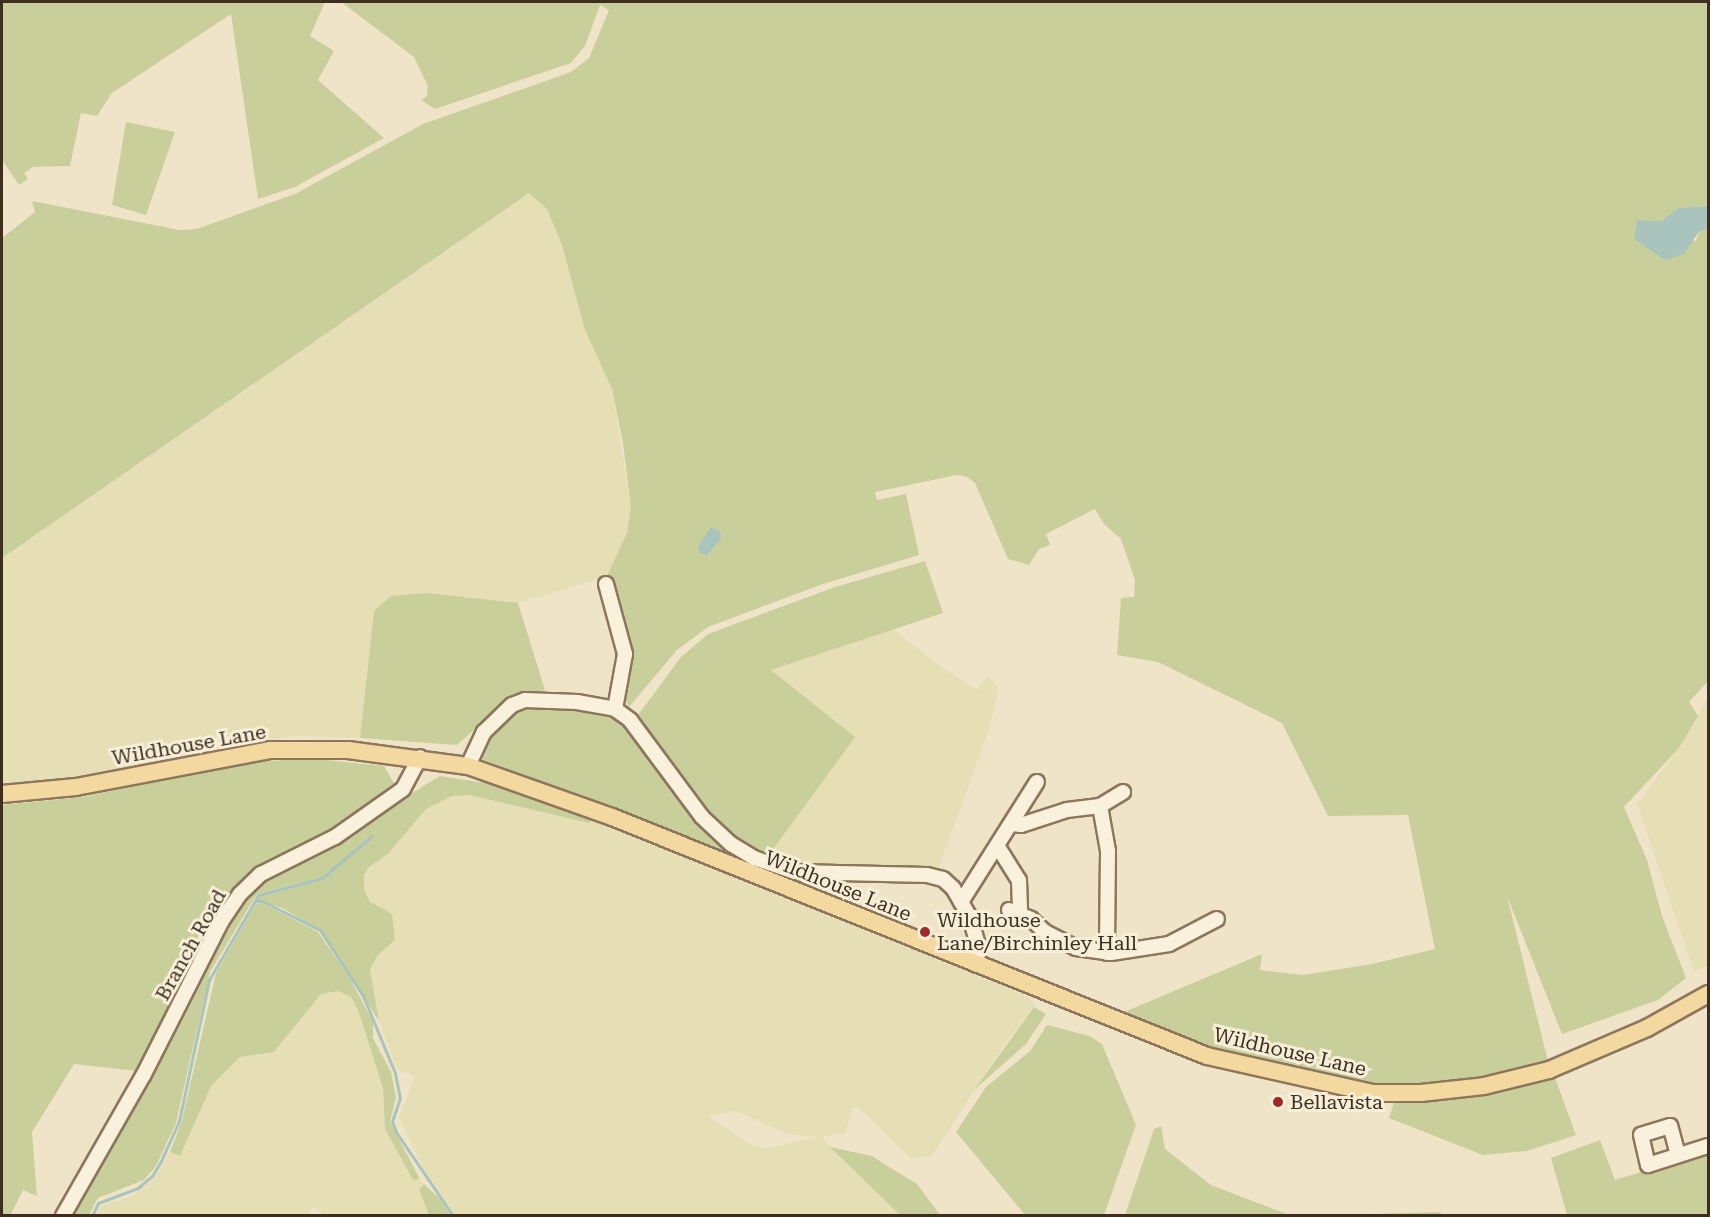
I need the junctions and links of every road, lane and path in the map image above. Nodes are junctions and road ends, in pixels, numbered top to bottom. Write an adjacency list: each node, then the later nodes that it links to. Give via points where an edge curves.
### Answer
1 (606, 584): 2 (street, via 624,654)
2 (615, 709): 4 (street, via 577,702 525,700 512,705 484,732); 11 (street, via 630,720 702,817 741,851 795,872 927,875 943,879)
3 (420, 757): 4 (main road, Wildhouse Lane); 7 (main road, Wildhouse Lane, via 348,750 270,750 76,787); 18 (street, Branch Road, via 403,789 335,837 261,874 240,894 221,922 143,1076)
4 (468, 766): 14 (main road, Wildhouse Lane, via 612,817)
5 (1037, 782): 9 (street)
6 (1122, 792): 8 (street)
7 (2, 794)
8 (1100, 806): 9 (street); 13 (street, via 1108,852)
9 (1012, 824): 10 (street)
10 (998, 847): 11 (street); 13 (street, via 1019,880 1014,911 1068,944)
11 (961, 902): 14 (street, via 979,949)
12 (1217, 919): 13 (street, via 1169,944 1133,953)
13 (1107, 953)
14 (976, 965): 15 (main road, Wildhouse Lane, via 1207,1056 1373,1093 1421,1093 1484,1086 1549,1070 1647,1028)
15 (1708, 994)
16 (1708, 1146): 17 (street)
17 (1678, 1155)
18 (63, 1215)

